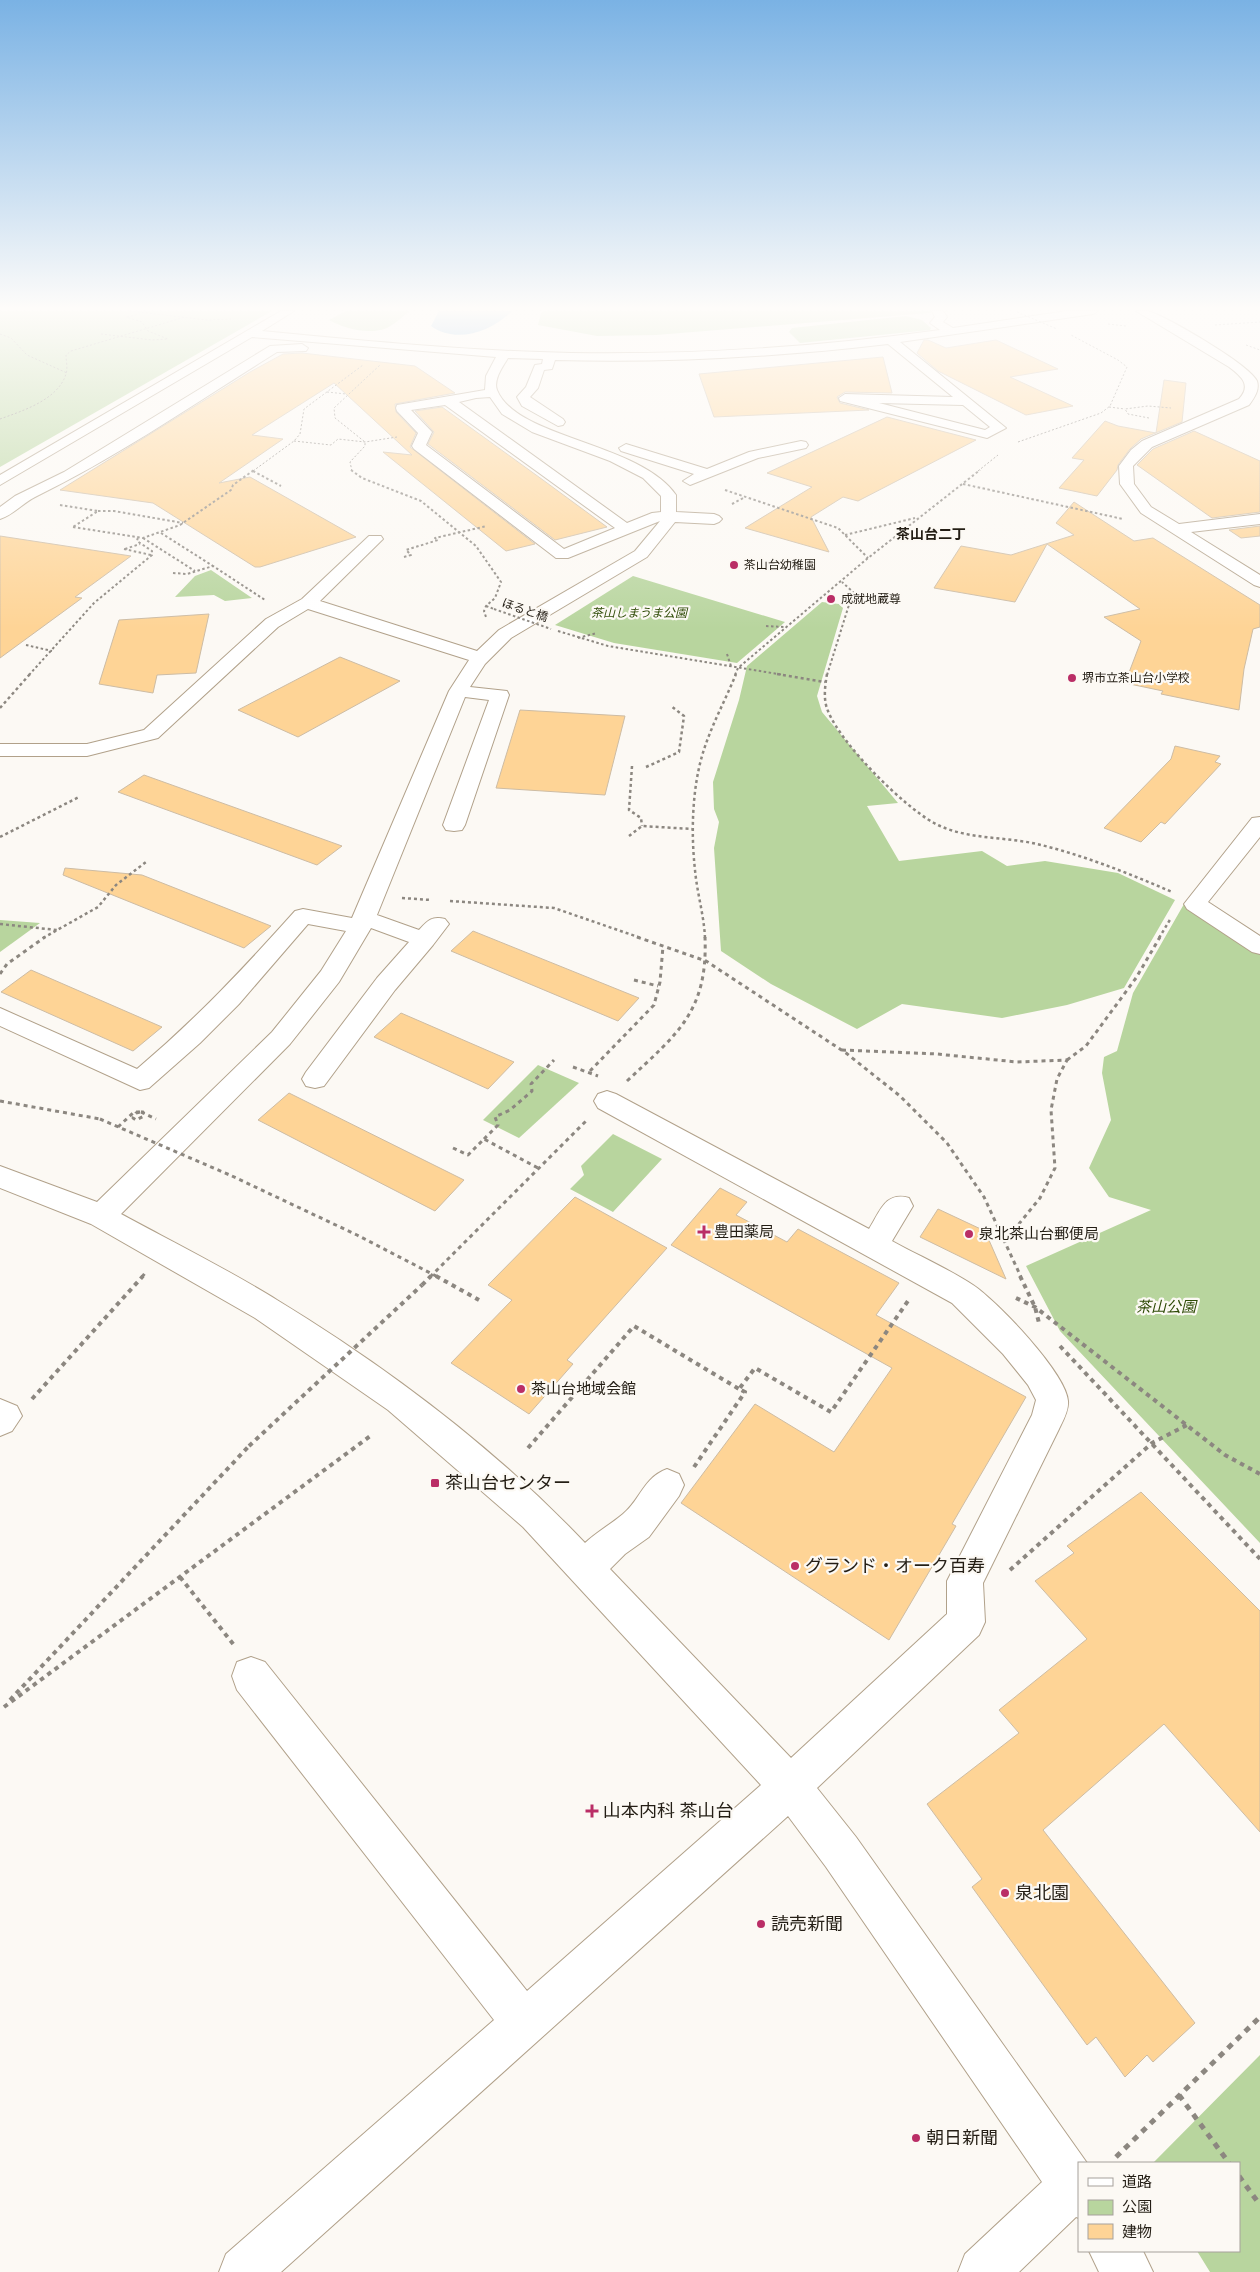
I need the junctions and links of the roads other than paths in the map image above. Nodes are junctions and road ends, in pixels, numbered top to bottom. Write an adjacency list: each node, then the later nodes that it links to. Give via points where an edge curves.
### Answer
1 (110, 417): 12 (street)
2 (163, 417): 15 (street, via 69,475)
3 (411, 417): 20 (street, via 425,432 419,446 562,555)
4 (471, 417): 20 (street)
5 (514, 417): 13 (street, via 559,439 614,456 637,467)
6 (551, 417): 11 (street, via 584,435)
7 (920, 417): 8 (street, via 987,434 999,428)
8 (986, 417)
9 (1209, 417): 21 (street, via 1147,444 1126,466 1127,484 1134,495 1146,510)
10 (801, 445): 11 (street, via 754,455)
11 (700, 477): 13 (street)
12 (0, 481)
13 (661, 485): 17 (street, via 672,505)
14 (0, 496): 15 (street)
15 (20, 499): 16 (street)
16 (0, 514)
17 (671, 516): 18 (street); 20 (street, via 656,516); 25 (street, via 660,538 641,554 506,634)
18 (714, 519)
19 (1260, 519): 21 (street)
20 (626, 529)
21 (1174, 529): 23 (street)
22 (375, 539): 24 (street)
23 (1260, 582)
24 (308, 603): 25 (street); 27 (street, via 294,607 272,623 151,734 87,750)
25 (480, 658): 26 (street)
26 (458, 691): 29 (street, via 500,695); 30 (street)
27 (0, 750)
28 (1260, 823): 31 (street, via 1189,901)
29 (454, 824)
30 (362, 923): 32 (street, via 303,916 230,998 140,1081); 33 (street, via 431,932 386,984); 37 (street, via 330,976 281,1038)
31 (1260, 947)
32 (0, 1016)
33 (316, 1079)
34 (607, 1101): 38 (street)
35 (0, 1177): 37 (street)
36 (899, 1206): 38 (street)
37 (101, 1216): 40 (street, via 266,1309 400,1400 535,1515)
38 (874, 1245): 42 (street, via 962,1294 1003,1333 1047,1384 1052,1402 1048,1419 965,1581 966,1622)
39 (680, 1478): 40 (street, via 637,1525 612,1542)
40 (585, 1568): 42 (street)
41 (244, 1662): 43 (street)
42 (790, 1786): 43 (street); 44 (street, via 841,1852)
43 (525, 2024): 46 (street)
44 (1076, 2190): 47 (street)
45 (1115, 2252): 48 (street)
46 (244, 2272)
47 (983, 2272)
48 (1128, 2272)

